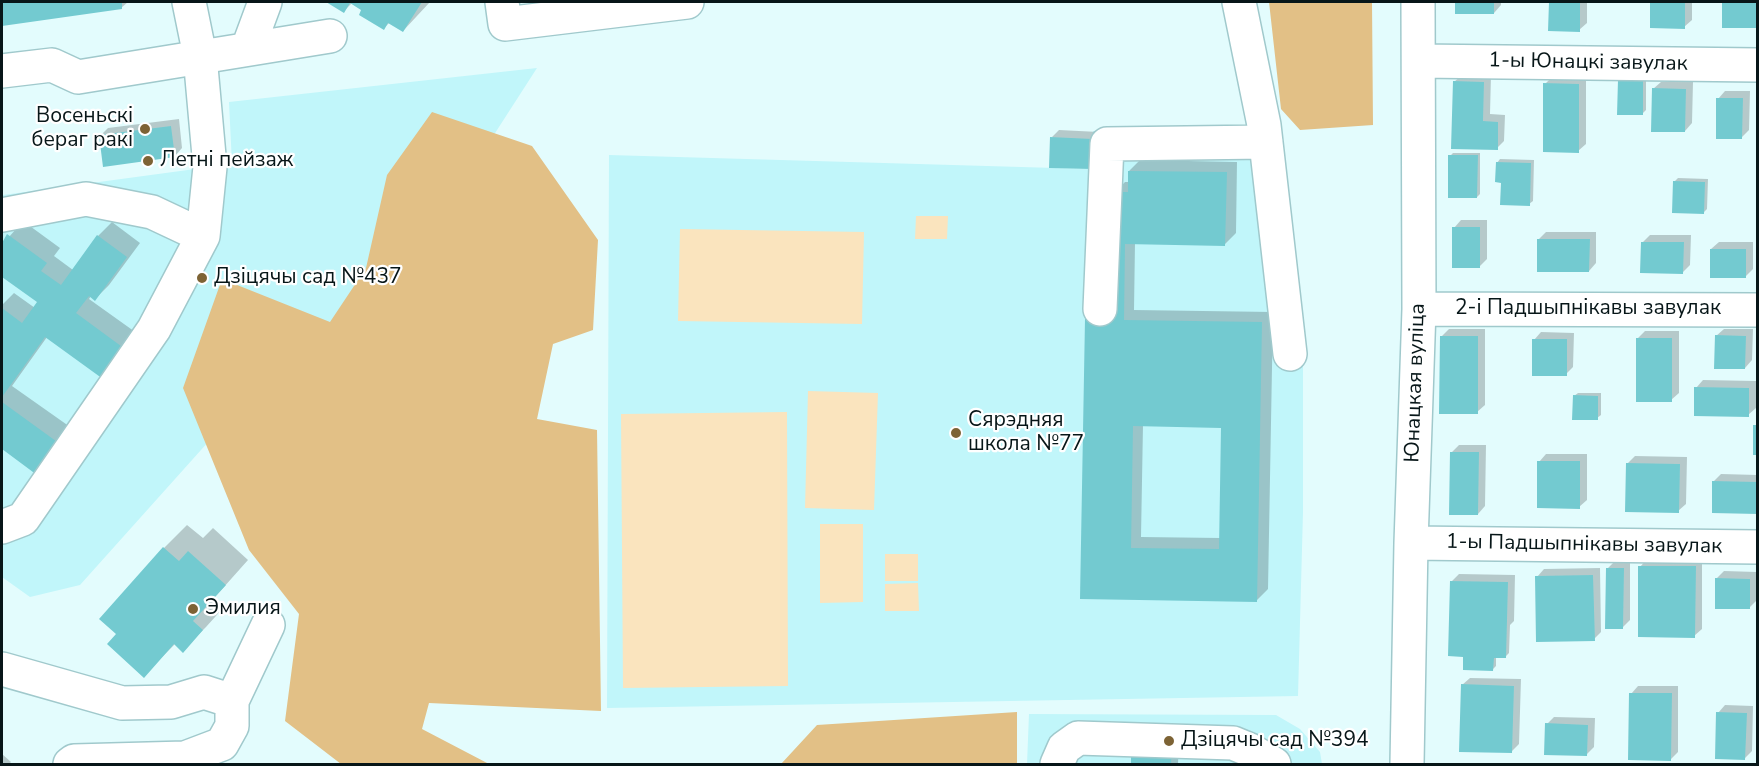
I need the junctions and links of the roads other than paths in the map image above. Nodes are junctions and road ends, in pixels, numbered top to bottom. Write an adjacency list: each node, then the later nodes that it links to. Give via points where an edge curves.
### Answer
1 (189, 2): 9 (street)
2 (265, 2): 8 (street)
3 (502, 2): 4 (street, via 505,24)
4 (687, 2)
5 (1239, 2): 13 (street)
6 (1418, 2): 10 (street, Юнацкая вуліца)
7 (330, 36): 8 (street)
8 (248, 48): 9 (street)
9 (200, 56): 12 (street, via 78,77 52,66); 15 (street, via 210,166)
10 (1419, 61): 11 (street, 1-ы Юнацкі завулак); 17 (street, Юнацкая вуліца)
11 (1758, 65)
12 (2, 71)
13 (1266, 142): 16 (street, via 1107,144); 19 (street)
14 (2, 215): 15 (street, via 86,199 152,212)
15 (203, 236): 20 (street, via 154,329 50,481 23,519)
16 (1100, 309)
17 (1419, 309): 18 (street, 2-і Падшыпнікавы завулак); 21 (street, Юнацкая вуліца)
18 (1758, 310)
19 (1290, 354)
20 (2, 527)
21 (1411, 543): 22 (street, 1-ы Падшыпнікавы завулак); 29 (street, Юнацкая вуліца)
22 (1758, 548)
23 (268, 625): 25 (street)
24 (2, 669): 25 (street, via 122,703 171,702 204,692)
25 (232, 701): 26 (street, via 232,726 222,744 186,758 74,761)
26 (70, 765)
27 (1057, 765): 28 (street, via 1064,748 1078,738 1233,743)
28 (1274, 765)
29 (1407, 765)

